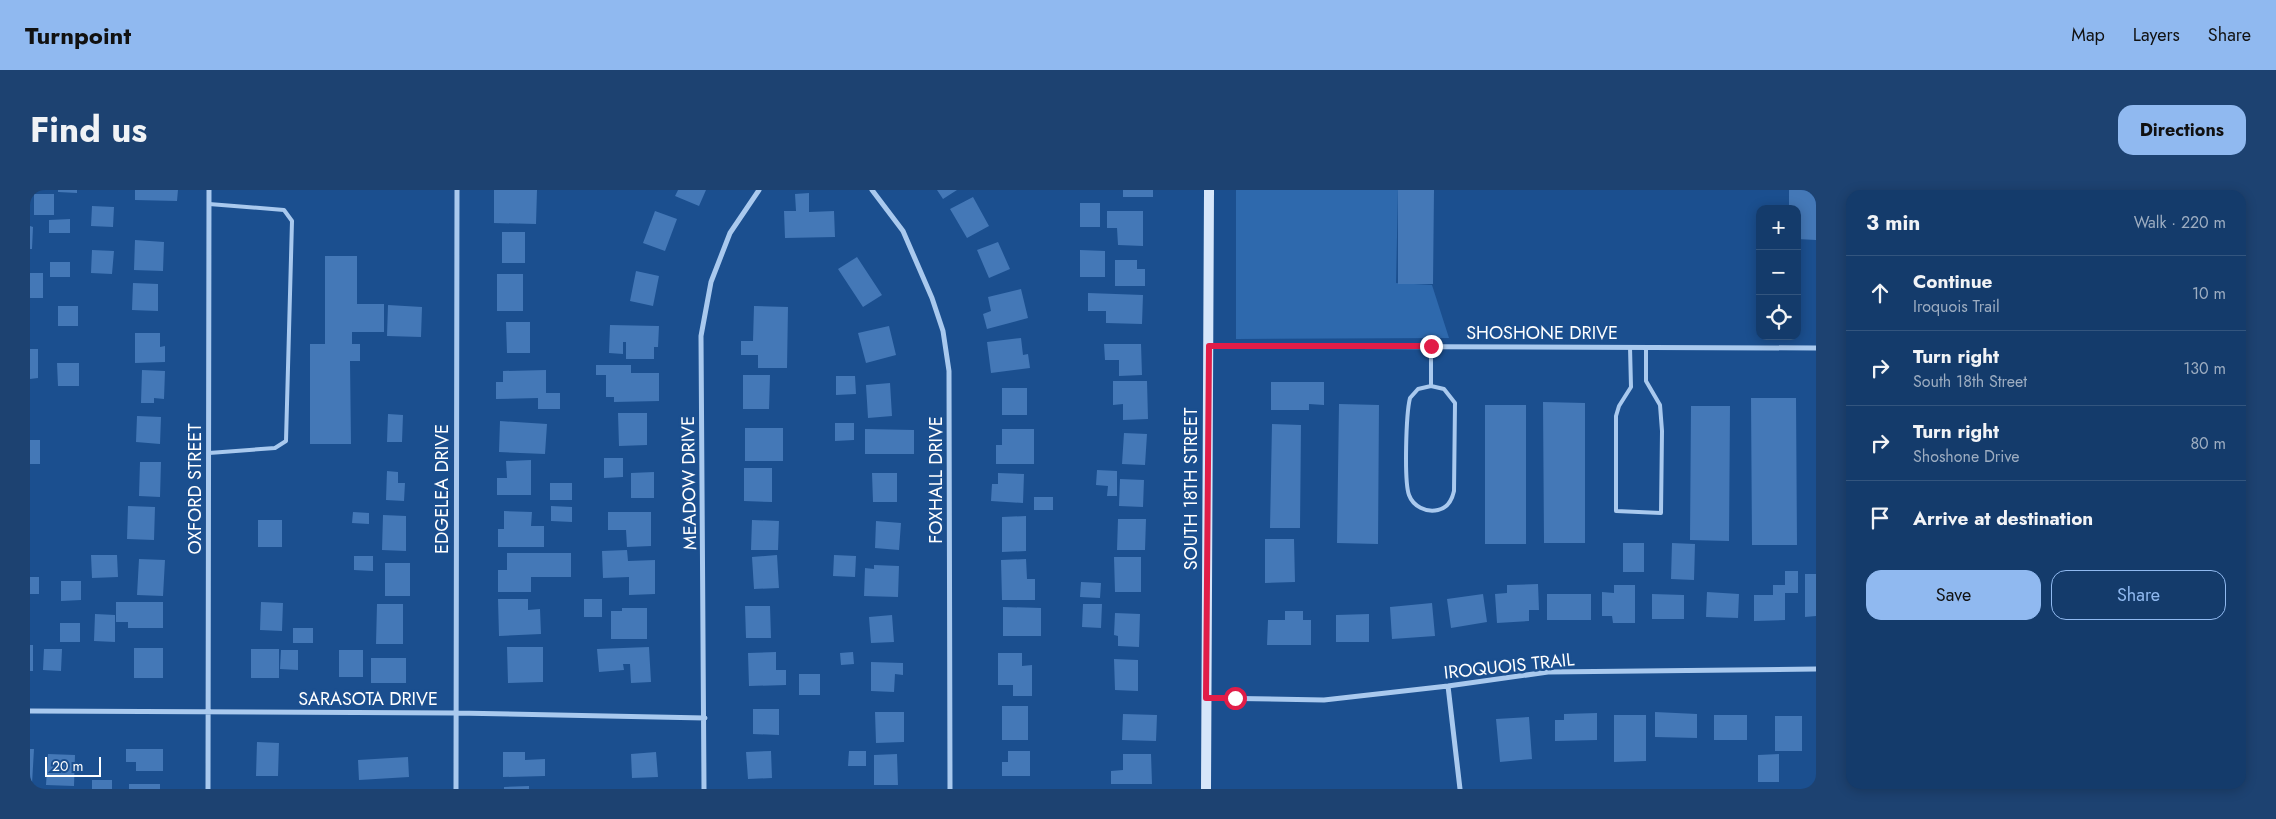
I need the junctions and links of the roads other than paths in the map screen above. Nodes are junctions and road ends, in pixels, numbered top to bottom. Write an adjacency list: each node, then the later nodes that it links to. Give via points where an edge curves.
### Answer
1 (209, 190): 6 (street, OXFORD STREET)
2 (457, 190): 19 (street, EDGELEA DRIVE)
3 (759, 190): 20 (street, MEADOW DRIVE, via 730,233 711,282 702,336)
4 (872, 190): 24 (street, FOXHALL DRIVE, via 903,232 925,282 943,331 950,371)
5 (1209, 190): 7 (main road, SOUTH 18TH STREET)
6 (209, 204): 13 (street, OXFORD STREET); 13 (lane, via 284,210 292,221 286,441 275,448)
7 (1209, 346): 8 (street, SHOSHONE DRIVE); 16 (main road, SOUTH 18TH STREET)
8 (1431, 346): 9 (street, SHOSHONE DRIVE); 12 (lane)
9 (1630, 347): 10 (street, SHOSHONE DRIVE); 10 (lane, via 1631,387 1616,416 1616,511 1661,514 1660,404 1646,381)
10 (1646, 347): 11 (street, SHOSHONE DRIVE)
11 (1816, 348)
12 (1431, 386): 12 (lane, via 1418,389 1410,398 1407,488 1415,504 1422,509 1438,510 1452,500 1454,491 1455,403 1444,389)
13 (209, 453): 18 (street, OXFORD STREET)
14 (1816, 669): 15 (street, IROQUOIS TRAIL, via 1548,672)
15 (1448, 686): 16 (street, IROQUOIS TRAIL, via 1324,700); 26 (street)
16 (1206, 698): 25 (main road, SOUTH 18TH STREET)
17 (30, 711): 18 (street, SARASOTA DRIVE)
18 (208, 712): 19 (street, SARASOTA DRIVE); 21 (street, OXFORD STREET)
19 (456, 713): 20 (street, SARASOTA DRIVE); 22 (street, EDGELEA DRIVE)
20 (705, 718): 23 (street, MEADOW DRIVE)
21 (208, 789)
22 (456, 789)
23 (704, 789)
24 (950, 789)
25 (1206, 789)
26 (1460, 789)

